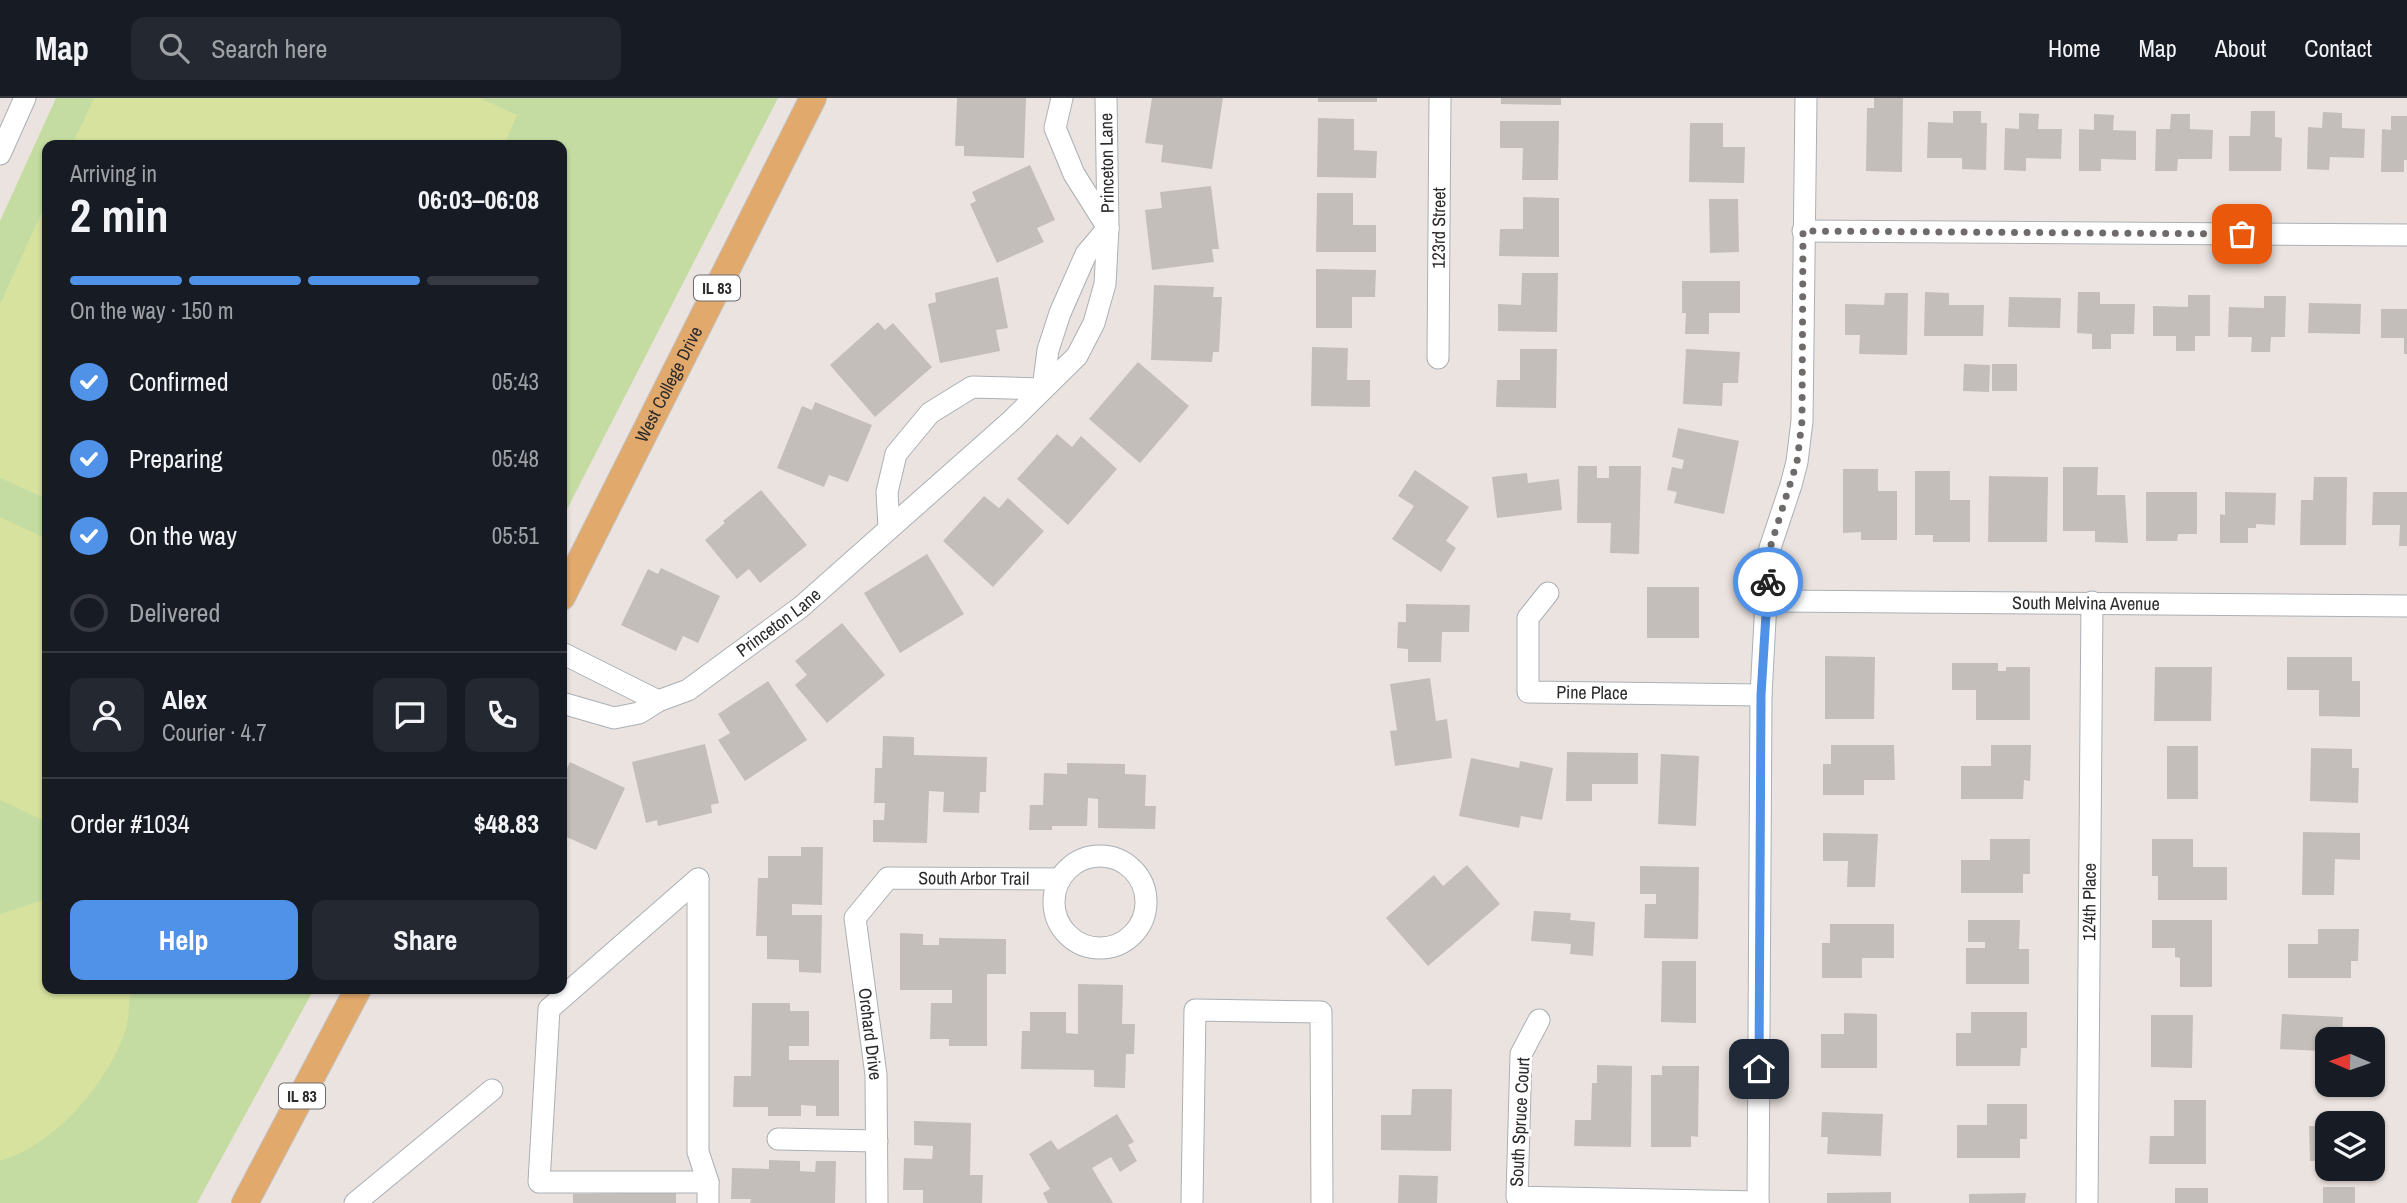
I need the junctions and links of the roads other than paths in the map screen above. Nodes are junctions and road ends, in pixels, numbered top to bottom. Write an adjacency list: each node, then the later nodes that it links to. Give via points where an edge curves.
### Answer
1 (25, 98): 7 (street)
2 (813, 98): 14 (main road, West College Drive / IL 83)
3 (1062, 98): 8 (street, Princeton Lane, via 1055,128 1074,174)
4 (1105, 98): 8 (street, Princeton Lane)
5 (1440, 98): 11 (street, 123rd Street)
6 (1806, 98): 9 (street)
7 (0, 154)
8 (1108, 228): 12 (street, Princeton Lane, via 1086,254 1060,313 1048,350); 12 (street, Princeton Lane, via 1105,284 1094,323 1077,356)
9 (1803, 231): 10 (street); 16 (street, via 1802,421 1797,462 1770,548)
10 (2407, 235)
11 (1438, 358)
12 (1043, 389): 13 (street, Princeton Lane); 13 (street, via 972,387 930,413 896,454 887,492)
13 (889, 527): 21 (street, Princeton Lane, via 801,607 688,690)
14 (567, 587)
15 (1548, 593): 20 (street, Pine Place, via 1528,618 1528,692)
16 (1766, 601): 17 (street, South Melvina Avenue); 20 (street)
17 (2092, 602): 18 (street, South Melvina Avenue); 39 (street, 124th Place)
18 (2407, 606)
19 (567, 656): 21 (street)
20 (1761, 695): 33 (street)
21 (658, 701): 22 (street, Princeton Lane, via 639,713 614,718)
22 (567, 704)
23 (888, 878): 24 (street, South Arbor Trail); 31 (street, Orchard Drive, via 855,918 876,1075)
24 (1060, 879): 24 (street, South Arbor Trail, via 1055,910 1060,925 1077,942 1099,949 1115,946 1139,926 1146,899 1135,872 1124,863 1089,858)
25 (567, 993): 32 (street, via 698,879 698,1152)
26 (355, 994): 34 (main road, IL 83)
27 (566, 994): 32 (street, via 549,1009 539,1182)
28 (1539, 1020): 33 (street, South Spruce Court, via 1521,1054 1517,1197)
29 (492, 1090): 35 (street)
30 (778, 1139): 31 (street)
31 (877, 1141): 36 (street, Orchard Drive)
32 (708, 1192)
33 (1758, 1202)
34 (245, 1203)
35 (355, 1203)
36 (877, 1203)
37 (1192, 1203): 38 (street, via 1195,1010 1321,1012)
38 (1322, 1203)
39 (2087, 1203)

